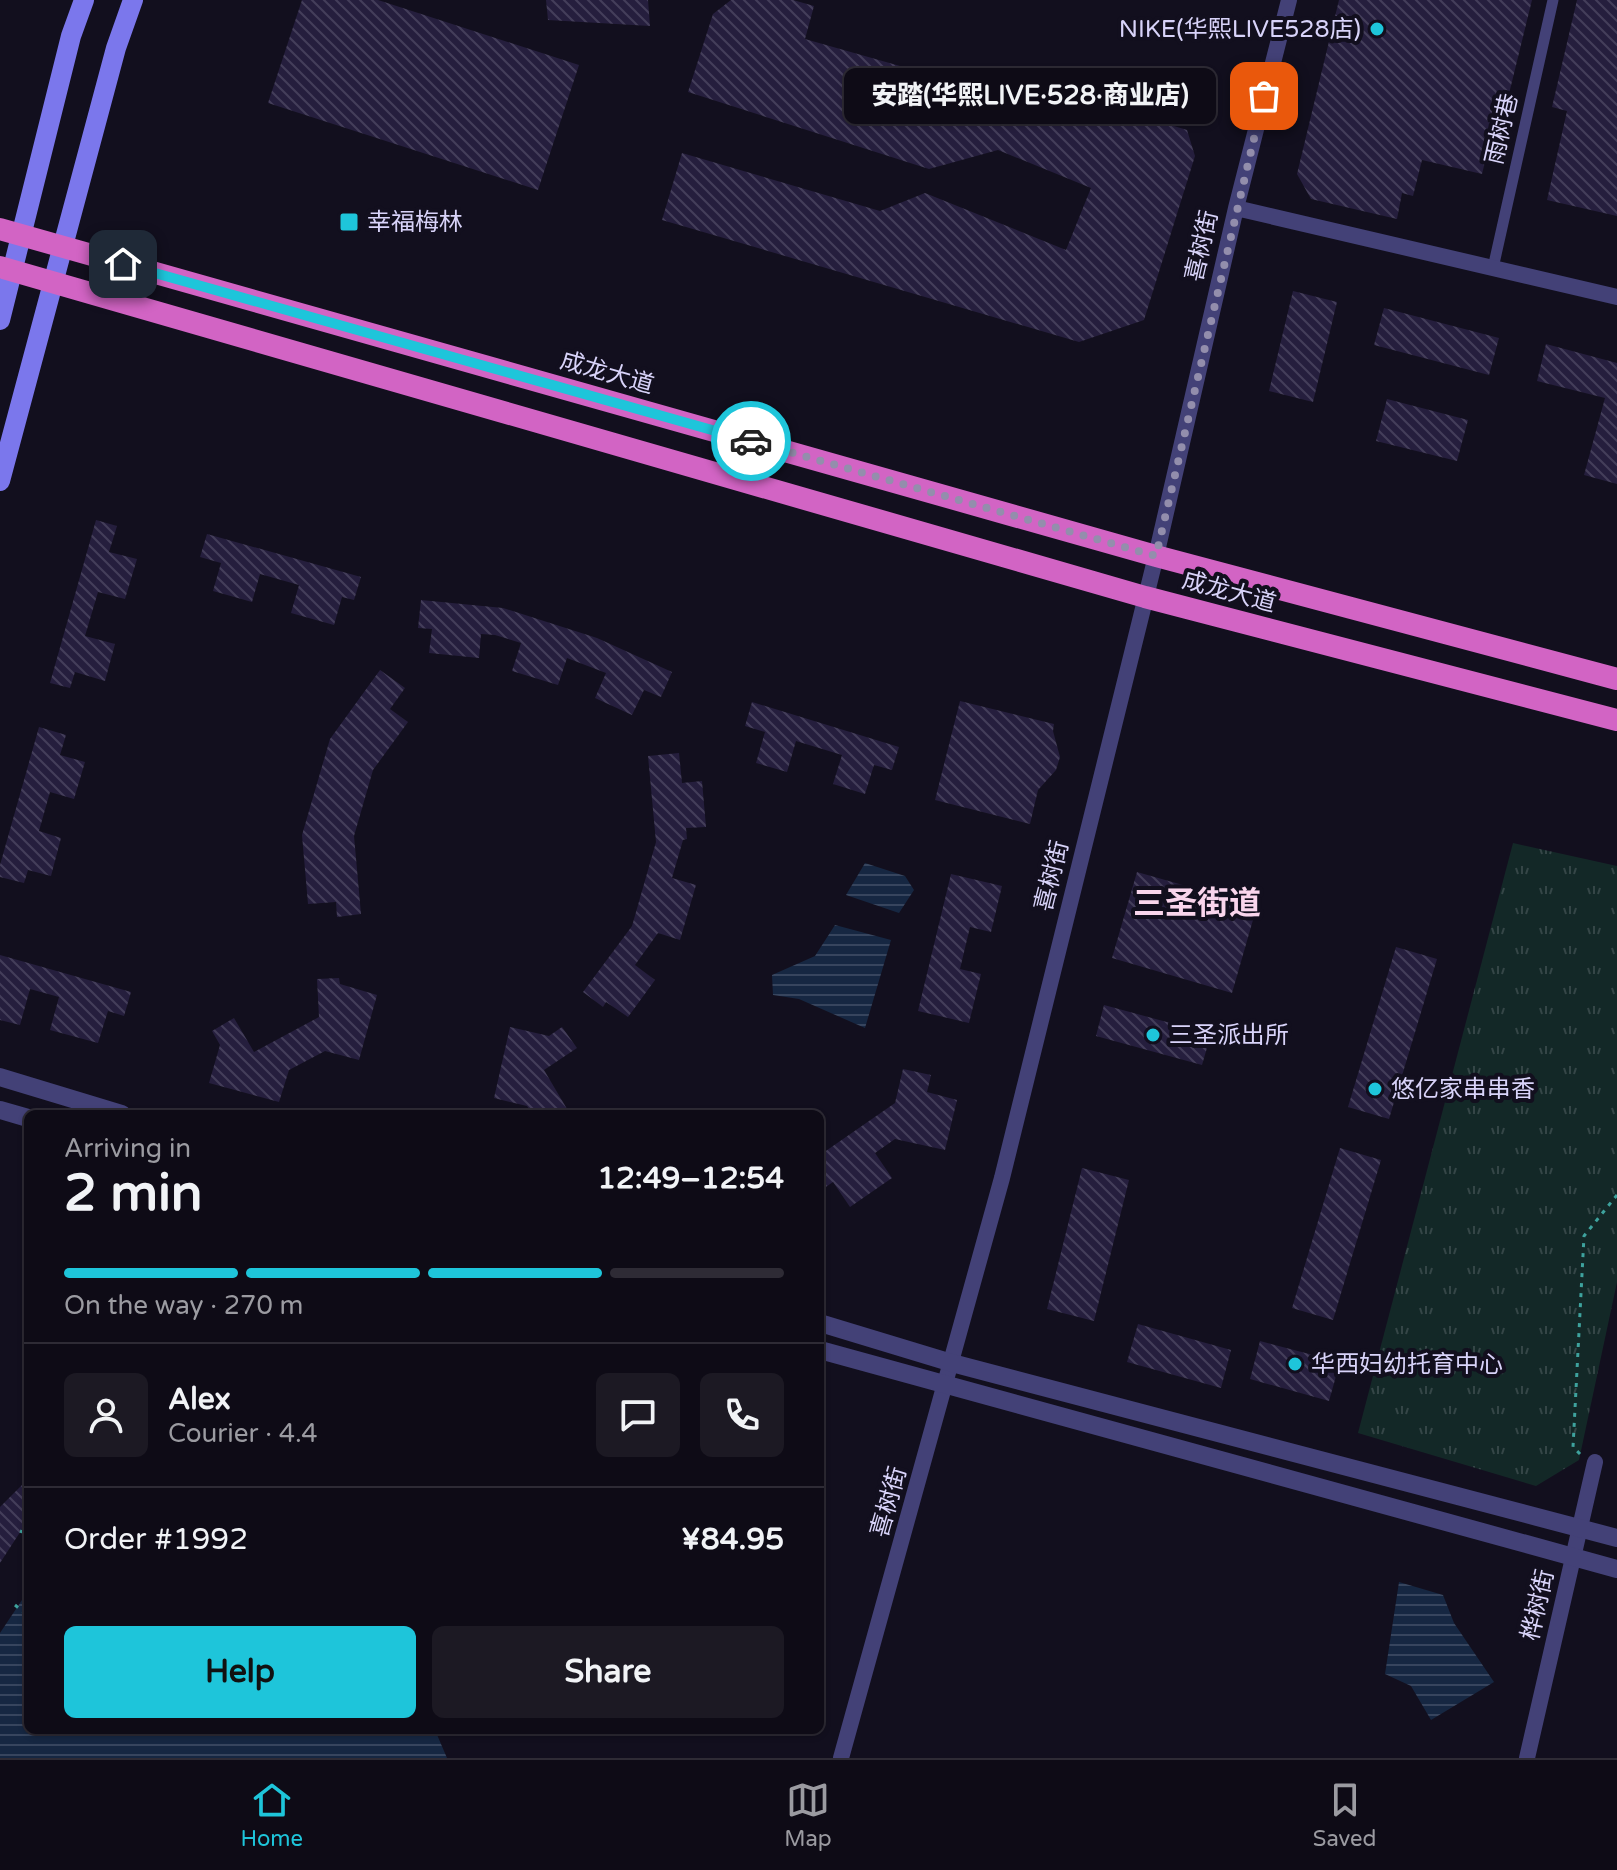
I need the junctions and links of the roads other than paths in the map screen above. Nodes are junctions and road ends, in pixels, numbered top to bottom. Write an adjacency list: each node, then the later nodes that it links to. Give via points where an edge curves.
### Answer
1 (84, 0): 6 (main road)
2 (133, 0): 7 (main road)
3 (1289, 0): 5 (street, 喜树街)
4 (1553, 0): 9 (street, 雨树巷)
5 (1236, 208): 9 (street); 14 (street, 喜树街)
6 (10, 232): 7 (highway, 成龙大道); 8 (main road)
7 (62, 246): 10 (main road); 14 (highway, 成龙大道)
8 (6, 268): 10 (highway, 成龙大道); 12 (main road)
9 (1493, 268): 11 (street)
10 (54, 283): 13 (main road); 15 (highway, 成龙大道)
11 (1617, 297)
12 (0, 320)
13 (0, 481)
14 (1156, 556): 15 (street, 喜树街); 16 (highway, 成龙大道)
15 (1145, 597): 17 (highway, 成龙大道); 24 (street, 喜树街)
16 (1617, 679)
17 (1617, 720)
18 (0, 1077): 20 (street)
19 (0, 1110): 21 (street)
20 (109, 1110)
21 (24, 1117)
22 (824, 1324): 24 (street)
23 (824, 1351): 25 (street)
24 (952, 1363): 25 (street, 喜树街); 27 (street)
25 (946, 1387): 29 (street); 31 (street, 喜树街)
26 (1594, 1465): 27 (street, 桦树街)
27 (1578, 1530): 28 (street); 29 (street, 桦树街)
28 (1617, 1538)
29 (1573, 1559): 30 (street); 32 (street, 桦树街)
30 (1617, 1569)
31 (841, 1758)
32 (1527, 1758)

